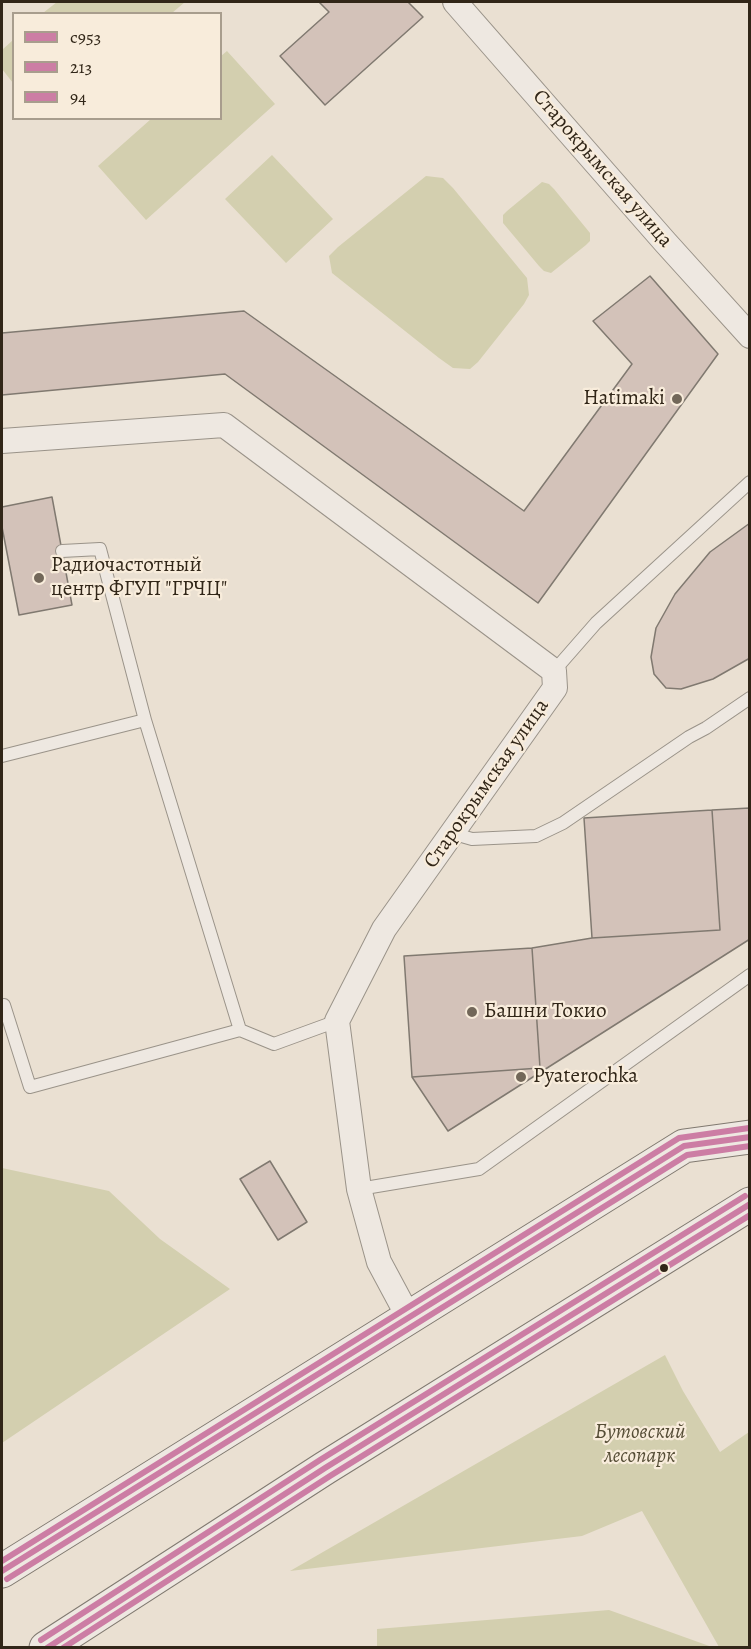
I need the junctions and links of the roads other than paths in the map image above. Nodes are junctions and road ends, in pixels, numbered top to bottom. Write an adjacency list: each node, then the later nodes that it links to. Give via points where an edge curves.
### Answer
1 (456, 2): 2 (street, Старокрымская улица)
2 (750, 336)
3 (2, 441): 6 (street, Старокрымская улица, via 224,425)
4 (750, 482): 6 (lane, via 596,623)
5 (62, 551): 8 (lane, via 100,549)
6 (555, 671): 10 (street, Старокрымская улица, via 555,688)
7 (750, 698): 10 (lane, via 563,823 536,836 472,839)
8 (145, 720): 9 (lane); 14 (lane)
9 (2, 756)
10 (451, 833): 13 (street, Старокрымская улица, via 384,930)
11 (750, 975): 16 (lane, via 479,1169)
12 (2, 1001): 14 (lane, via 30,1087)
13 (338, 1021): 14 (lane, via 274,1044); 16 (street)
14 (240, 1030)
15 (750, 1137): 18 (main road, via 684,1146)
16 (359, 1189): 18 (street, via 379,1262)
17 (750, 1204): 20 (main road, via 315,1474)
18 (409, 1318): 19 (main road)
19 (2, 1571)
20 (46, 1647)

